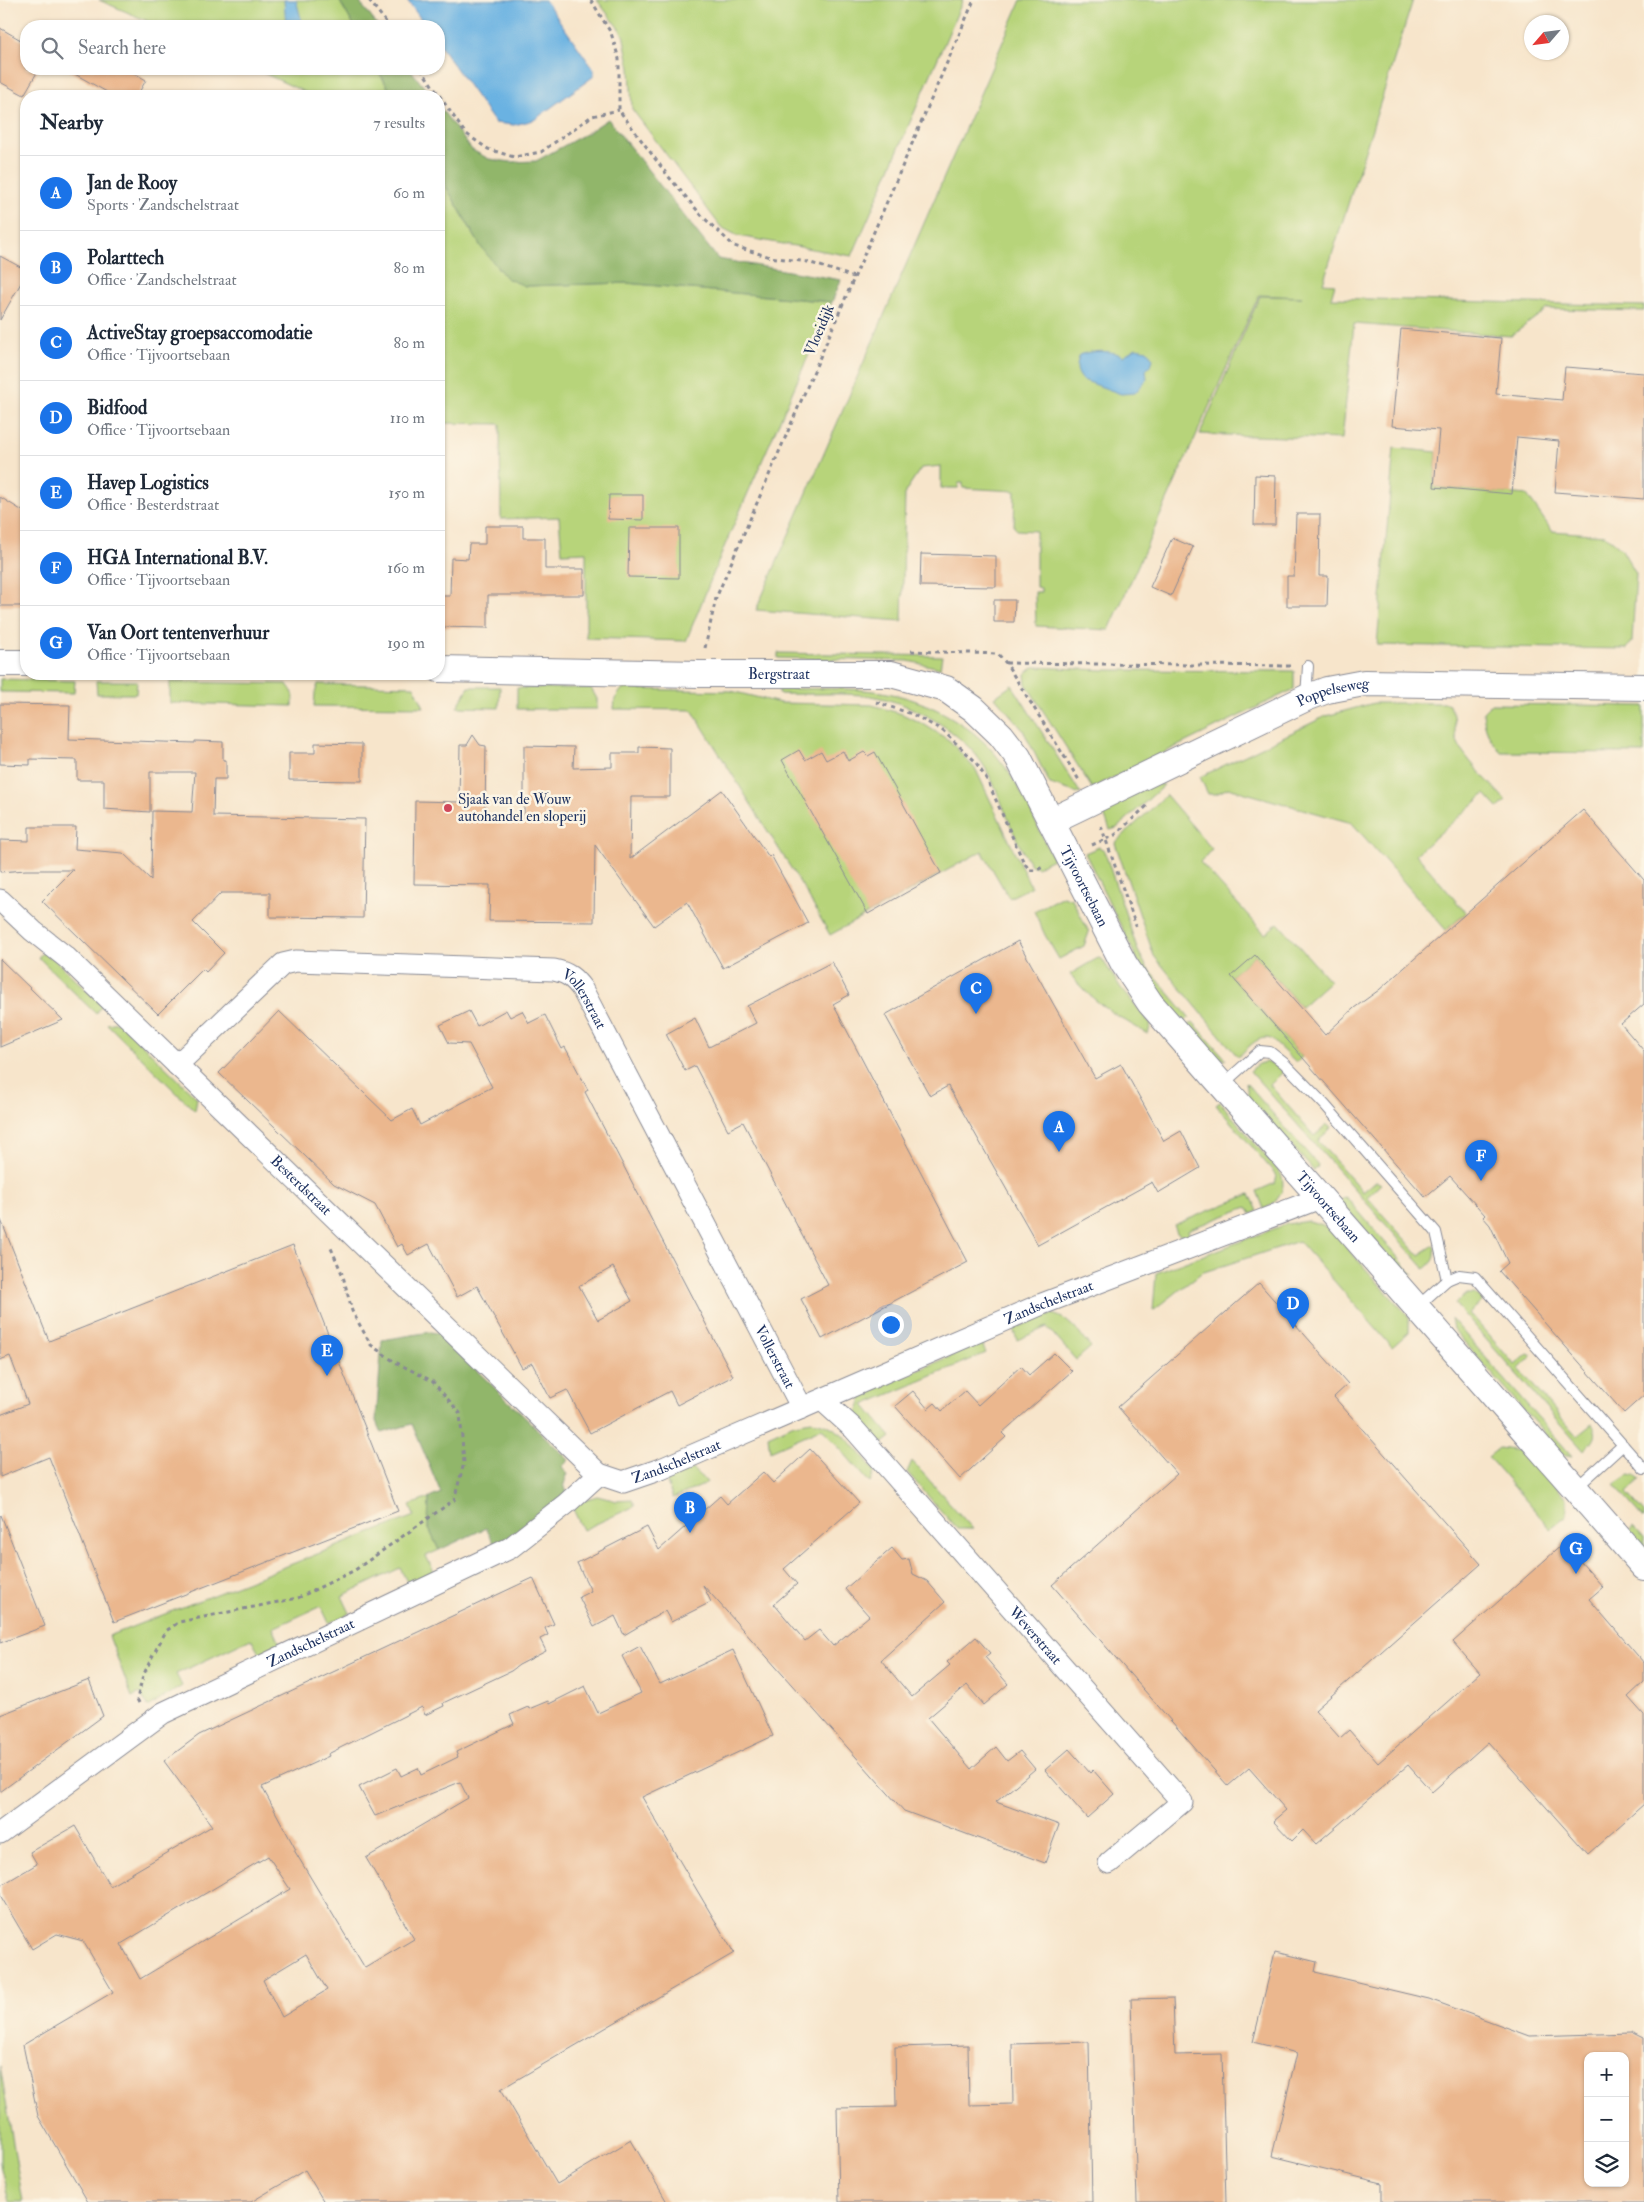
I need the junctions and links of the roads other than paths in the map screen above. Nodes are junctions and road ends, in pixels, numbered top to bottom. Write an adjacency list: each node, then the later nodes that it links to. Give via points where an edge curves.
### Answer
1 (0, 662): 2 (street)
2 (20, 663)
3 (1308, 666): 6 (lane)
4 (445, 668): 7 (street, Bergstraat, via 700,674 891,674 946,688 974,709 1001,735 1018,758)
5 (1644, 687): 6 (street, Poppelseweg, via 1364,683)
6 (1306, 698): 7 (street, Poppelseweg)
7 (1051, 820): 10 (street, Tijvoortsebaan, via 1124,964 1150,1003)
8 (0, 900): 9 (street, Besterdstraat, via 67,958)
9 (178, 1065): 15 (street, Vollerstraat, via 283,964 296,961 566,972 582,989); 18 (street, Besterdstraat)
10 (1221, 1086): 11 (street, Tijvoortsebaan); 12 (lane, via 1260,1051 1270,1052 1284,1063 1325,1104 1436,1232)
11 (1320, 1198): 13 (street, Tijvoortsebaan); 14 (street, Zandschelstraat, via 1042,1304)
12 (1447, 1280): 13 (lane); 16 (lane, via 1459,1275 1475,1277)
13 (1416, 1308): 19 (street, Tijvoortsebaan)
14 (822, 1400): 15 (street, Zandschelstraat); 22 (street, Weverstraat, via 860,1436 1182,1802)
15 (802, 1408): 18 (street, Zandschelstraat, via 661,1469 623,1482)
16 (1623, 1445): 17 (lane); 19 (lane)
17 (1644, 1469)
18 (599, 1474): 21 (street, Zandschelstraat, via 510,1548 176,1706)
19 (1575, 1488): 20 (street, Tijvoortsebaan)
20 (1644, 1567)
21 (0, 1833)
22 (1109, 1863)

